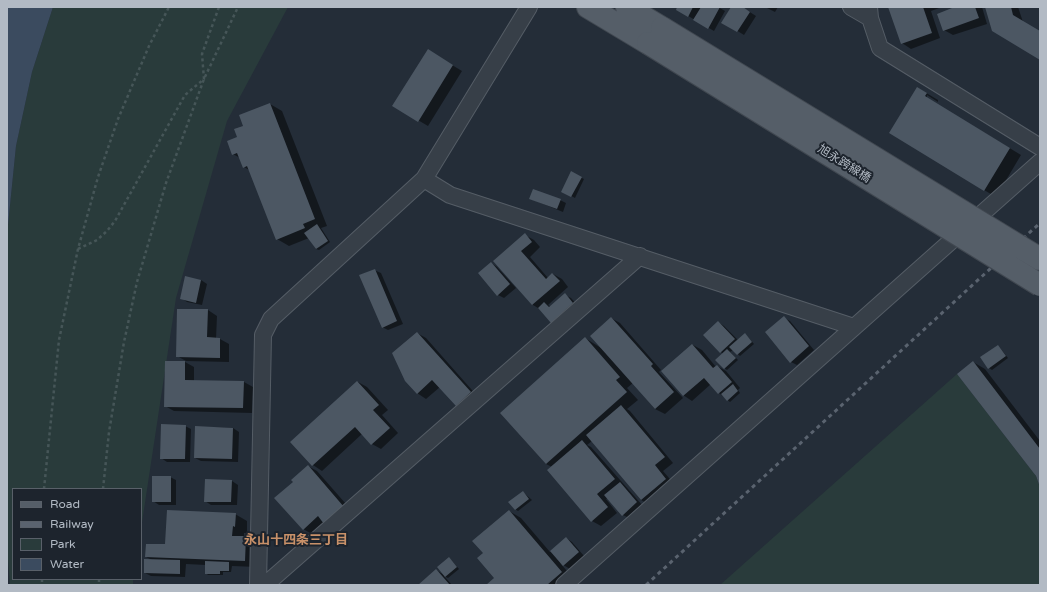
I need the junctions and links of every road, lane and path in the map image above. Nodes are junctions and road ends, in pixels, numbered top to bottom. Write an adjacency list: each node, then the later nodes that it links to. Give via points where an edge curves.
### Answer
1 (168, 7): 14 (path, via 118,119 98,177)
2 (219, 7): 10 (path, via 202,54)
3 (238, 7): 10 (path)
4 (529, 7): 13 (street)
5 (588, 7): 9 (main road)
6 (627, 7): 9 (main road)
7 (851, 7): 8 (street)
8 (869, 13): 11 (street, via 880,48)
9 (655, 36): 16 (main road, 旭永跨線橋, bridge); 17 (main road, 旭永跨線橋, bridge)
10 (204, 79): 14 (path, via 185,95 115,221 97,240); 20 (path, via 166,183 137,282 109,432)
11 (1040, 147)
12 (1040, 162): 18 (street)
13 (424, 179): 15 (street, via 450,196); 21 (street, via 271,320 263,335)
14 (78, 249): 19 (path, via 59,340)
15 (640, 256): 18 (street); 22 (street)
16 (1040, 258)
17 (1040, 285)
18 (854, 327): 23 (street)
19 (44, 488)
20 (103, 488)
21 (258, 585)
22 (265, 585)
23 (564, 585)

